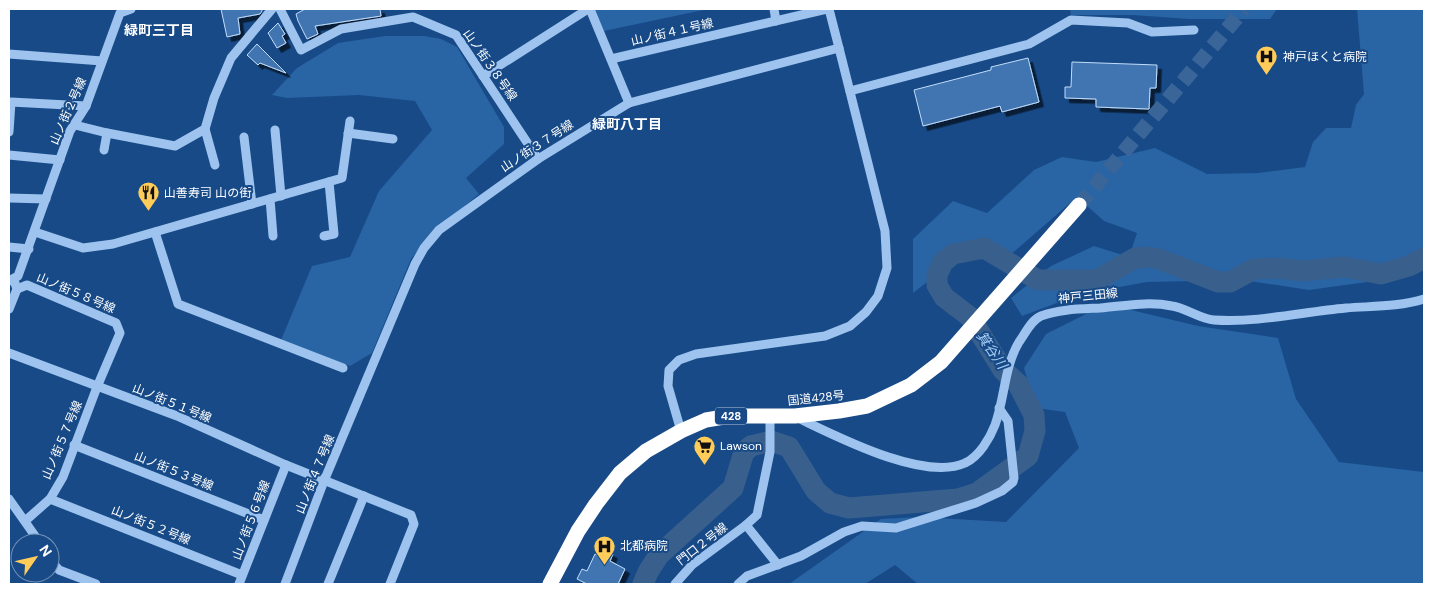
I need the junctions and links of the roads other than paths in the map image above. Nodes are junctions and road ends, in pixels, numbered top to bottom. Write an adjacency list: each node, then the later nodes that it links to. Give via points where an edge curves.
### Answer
1 (131, 9): 7 (street, 山ノ街２号線)
2 (272, 9): 20 (street, via 231,58)
3 (280, 9): 14 (street, 山ノ街３８号線, via 301,50 341,29 413,17 456,35)
4 (589, 9): 12 (street); 14 (street)
5 (774, 9): 8 (street)
6 (828, 9): 8 (street, 山ノ街４１号線); 10 (street)
7 (120, 11): 13 (street, 山ノ街２号線)
8 (776, 20): 12 (street, 山ノ街４１号線)
9 (1194, 30): 15 (street, via 1152,32 1128,23 1071,20 1029,44)
10 (839, 48): 15 (street); 16 (street, 山ノ街３７号線)
11 (9, 54): 13 (street)
12 (611, 59): 16 (street)
13 (102, 61): 17 (street, 山ノ街２号線)
14 (483, 76): 29 (street, 山ノ街３８号線)
15 (850, 91): 56 (street, via 885,231 887,268 878,296 850,326 825,336 696,354 679,360 668,370 668,386)
16 (629, 103): 29 (street, 山ノ街３７号線)
17 (86, 106): 19 (street, 山ノ街２号線); 22 (street, via 11,102)
18 (350, 121): 24 (street)
19 (75, 125): 23 (street); 30 (street, 山ノ街２号線)
20 (205, 129): 23 (street, via 175,146); 31 (street)
21 (276, 130): 33 (street)
22 (9, 132)
23 (107, 133): 27 (street)
24 (348, 133): 26 (street); 32 (street, via 342,178)
25 (244, 136): 37 (street)
26 (392, 139)
27 (104, 150)
28 (9, 155): 30 (street)
29 (538, 159): 51 (street, 山ノ街３７号線, via 439,230 424,248)
30 (60, 160): 35 (street, 山ノ街２号線)
31 (215, 165)
32 (329, 182): 33 (street); 42 (street, via 334,234)
33 (281, 196): 36 (street)
34 (9, 198): 35 (street)
35 (46, 199): 39 (street, 山ノ街２号線)
36 (270, 199): 37 (street); 41 (street)
37 (252, 204): 40 (street)
38 (1079, 205): 54 (highway, 国道428号 / 428, via 941,362 911,385 867,406)
39 (35, 232): 40 (street, via 83,248 113,244); 44 (street, 山ノ街２号線)
40 (155, 232): 50 (street, via 178,304)
41 (273, 236)
42 (324, 236)
43 (9, 247): 44 (street)
44 (29, 249): 45 (street, 山ノ街２号線, via 18,276)
45 (11, 280): 46 (street)
46 (17, 289): 48 (street); 52 (street, 山ノ街５８号線, via 27,285 116,323 120,333)
47 (1424, 299): 53 (street, 神戸三田線, via 1409,304 1235,321 1211,319 1158,303 1060,310 1038,317 1027,330 1010,361)
48 (9, 309)
49 (9, 353): 52 (street, 山ノ街５１号線)
50 (343, 368)
51 (369, 373): 59 (street, 山ノ街４７号線)
52 (97, 387): 57 (street, 山ノ街５７号線); 58 (street, 山ノ街５１号線, via 177,416)
53 (1000, 408): 54 (street, 神戸三田線, via 995,425 978,454 966,463 949,467 923,466 883,456 854,446); 67 (street, via 1008,421 1014,478 1002,491 976,503 896,528 862,526)
54 (795, 416): 55 (highway, 国道428号 / 428)
55 (769, 423): 56 (highway, 国道428号 / 428, via 730,416 706,420); 65 (street, 門口２号線, via 770,452 758,515)
56 (681, 431): 74 (highway, 国道428号 / 428, via 646,451 620,472 578,531)
57 (74, 445): 62 (street, 山ノ街５７号線, via 63,477); 64 (street, 山ノ街５３号線)
58 (286, 465): 59 (street, 山ノ街５１号線); 64 (street, 山ノ街５６号線)
59 (324, 481): 60 (street, 山ノ街５１号線); 71 (street, 山ノ街４７号線)
60 (364, 496): 72 (street); 73 (street, 山ノ街５１号線, via 410,515 414,524)
61 (9, 499): 63 (street)
62 (50, 499): 63 (street, 山ノ街５７号線); 69 (street, 山ノ街５２号線)
63 (25, 520): 66 (street)
64 (264, 520): 69 (street, 山ノ街５６号線)
65 (746, 526): 67 (street); 75 (street, 門口２号線, via 692,565)
66 (33, 533)
67 (778, 565): 76 (street, via 747,576)
68 (60, 570): 70 (street)
69 (241, 580)
70 (96, 584)
71 (284, 584)
72 (328, 584)
73 (390, 584)
74 (550, 584)
75 (675, 584)
76 (738, 584)

